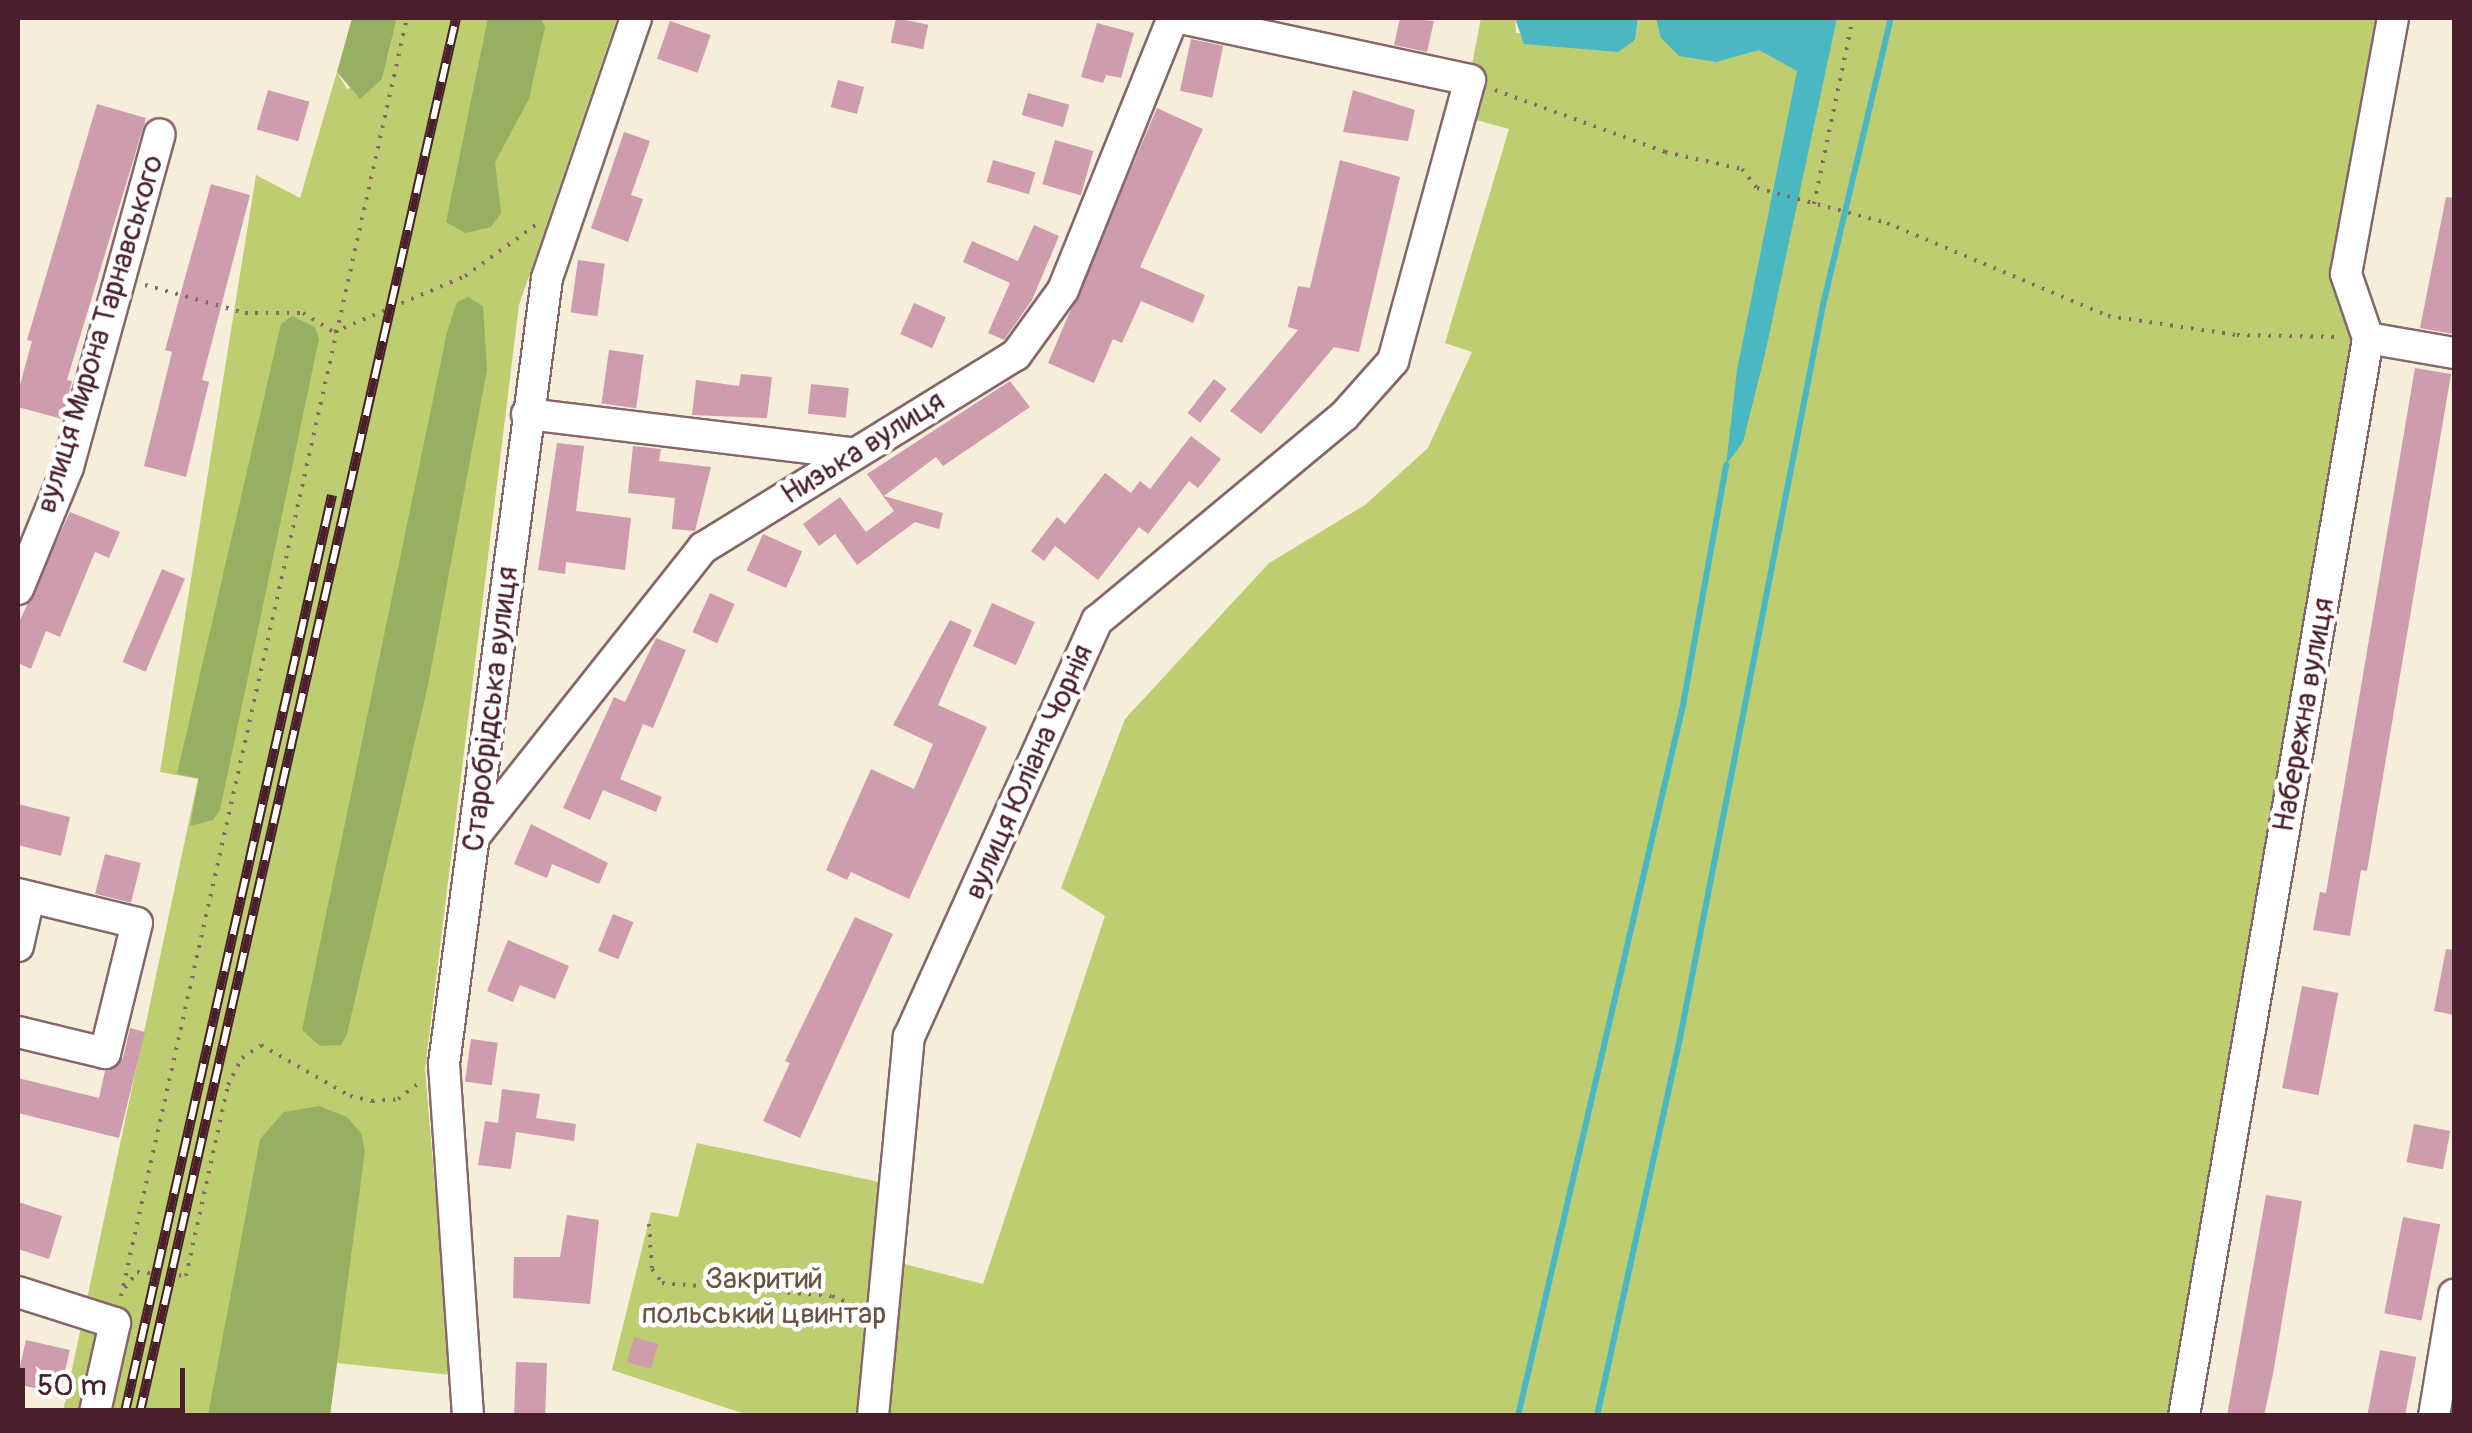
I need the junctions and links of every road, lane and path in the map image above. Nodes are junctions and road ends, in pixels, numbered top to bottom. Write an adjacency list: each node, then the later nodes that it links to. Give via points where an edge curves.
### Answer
1 (407, 18): 12 (path)
2 (636, 18): 9 (street, Старобрідська вулиця)
3 (1173, 18): 16 (street, Низька вулиця, via 1063,290 1016,355)
4 (1181, 18): 7 (street)
5 (1853, 18): 10 (path)
6 (2392, 18): 13 (street, Набережна вулиця, via 2346,274)
7 (1470, 80): 10 (path, via 1665,152 1742,169 1757,188); 31 (street, вулиця Юліана Чорнія, via 1393,361 1344,416 1097,621 908,1036)
8 (160, 134): 11 (street, вулиця Мирона Тарнавського)
9 (574, 194): 12 (path, via 465,276); 15 (street, Старобрідська вулиця, via 547,278)
10 (1811, 203): 13 (path, via 1887,223 2108,316 2238,335)
11 (121, 278): 12 (path, via 245,313 303,313); 17 (street, вулиця Мирона Тарнавського, via 68,467)
12 (334, 332): 25 (path)
13 (2368, 338): 14 (street); 32 (street, Набережна вулиця)
14 (2454, 353)
15 (527, 414): 16 (street); 18 (street, Старобрідська вулиця)
16 (849, 453): 18 (street, Низька вулиця, via 703,548)
17 (18, 589)
18 (477, 834): 22 (street, Старобрідська вулиця)
19 (24, 896): 20 (street); 21 (street, via 137,923 105,1053)
20 (18, 946)
21 (18, 1032)
22 (444, 1064): 25 (path, via 398,1098 372,1101 350,1096 261,1045 242,1058 228,1085 186,1276 137,1272); 30 (street, Старобрідська вулиця)
23 (648, 1224): 27 (path, via 652,1269 662,1284 832,1296)
24 (18, 1292): 28 (street)
25 (122, 1292): 28 (path)
26 (2454, 1296): 33 (street)
27 (868, 1314)
28 (115, 1323): 29 (street)
29 (94, 1416)
30 (468, 1416)
31 (873, 1416)
32 (2184, 1416)
33 (2434, 1416)

